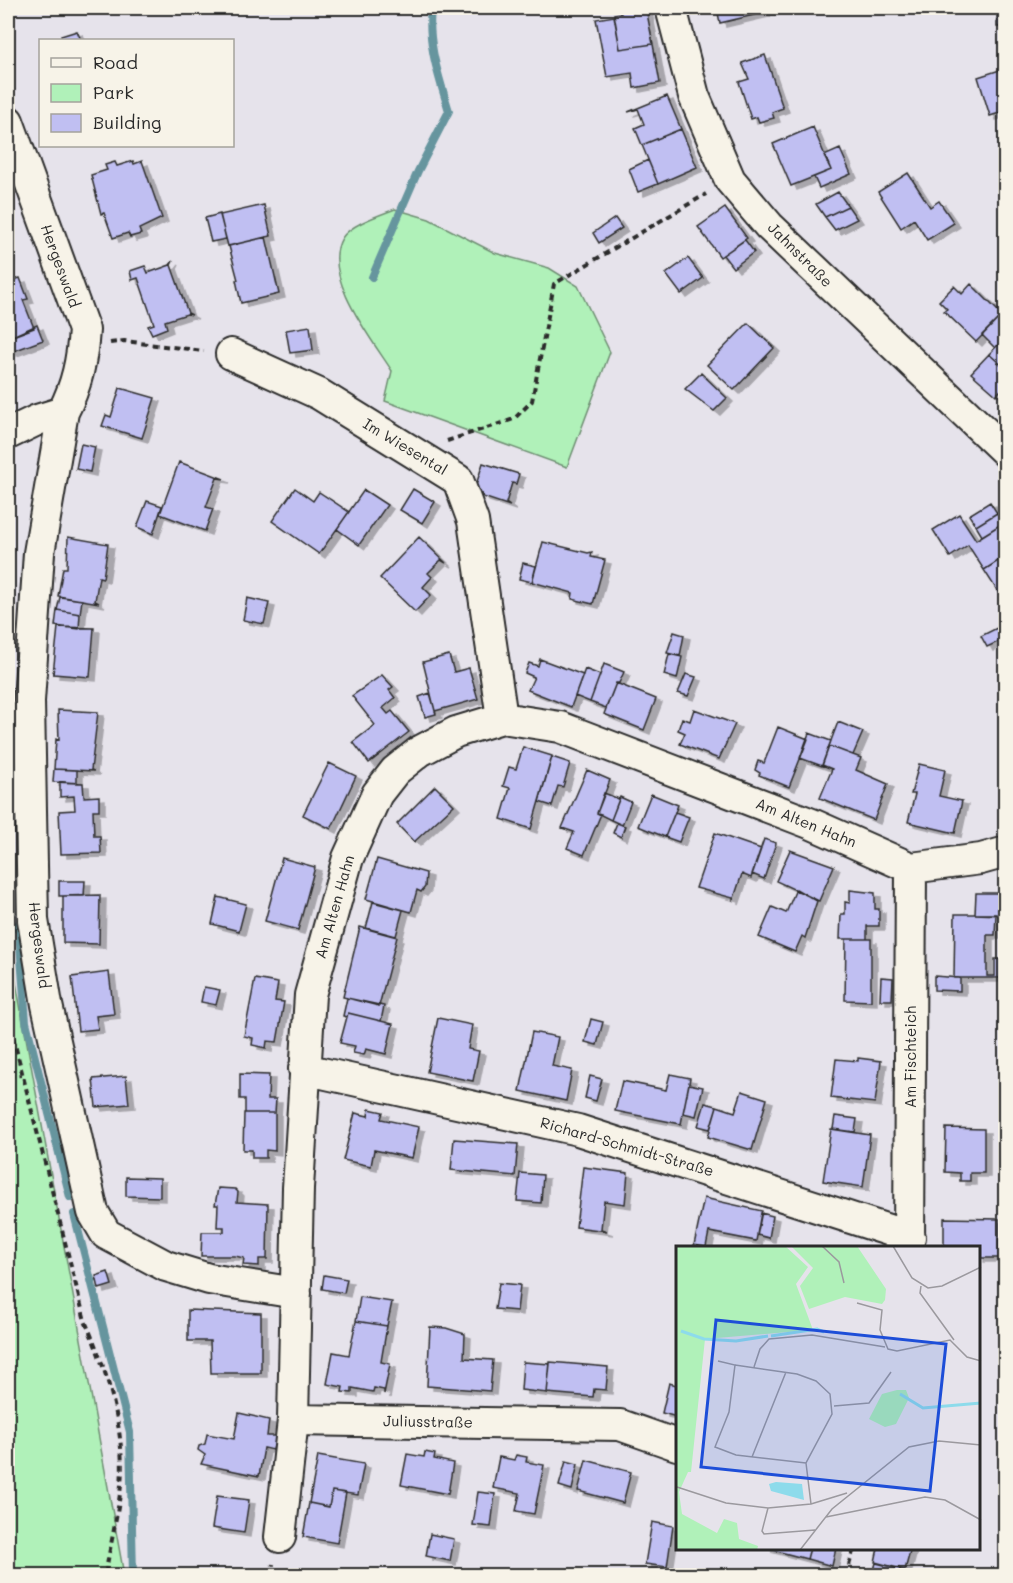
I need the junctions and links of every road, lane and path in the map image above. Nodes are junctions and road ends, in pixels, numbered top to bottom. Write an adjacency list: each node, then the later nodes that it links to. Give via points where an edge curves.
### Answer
1 (671, 8): 3 (street, Jahnstraße, via 694,96)
2 (8, 122): 4 (street, Hergeswald, via 84,330)
3 (730, 180): 8 (path, via 554,284 532,401 514,419); 9 (street, Jahnstraße, via 769,226)
4 (83, 346): 5 (path, via 124,341); 6 (street, Hergeswald, via 73,393)
5 (231, 354): 8 (street, Im Wiesental, via 319,394)
6 (63, 412): 7 (street); 18 (street, Hergeswald, via 39,553 29,701 33,920 47,1005 93,1212 106,1234 166,1266 209,1279)
7 (8, 434)
8 (414, 452): 10 (street, Im Wiesental, via 458,480 473,521)
9 (1005, 452)
10 (502, 718): 12 (street, Am Alten Hahn, via 560,727 812,824); 14 (street, Am Alten Hahn, via 456,732 420,751 395,771 377,794 348,858 318,964 310,995)
11 (1005, 852): 12 (street, Am Alten Hahn, via 981,859)
12 (911, 867): 17 (street, Am Fischteich)
13 (8, 1017): 15 (path)
14 (304, 1068): 17 (street, Richard-Schmidt-Straße, via 578,1130); 18 (street, Am Alten Hahn)
15 (22, 1075): 16 (path); 23 (path, via 85,1321 99,1352 119,1433 121,1484)
16 (8, 1076)
17 (909, 1242)
18 (296, 1293): 19 (street, Am Alten Hahn)
19 (293, 1420): 20 (street, Juliusstraße, via 620,1425); 21 (street)
20 (676, 1445)
21 (280, 1537)
22 (853, 1550): 24 (path)
23 (105, 1575)
24 (846, 1575)

